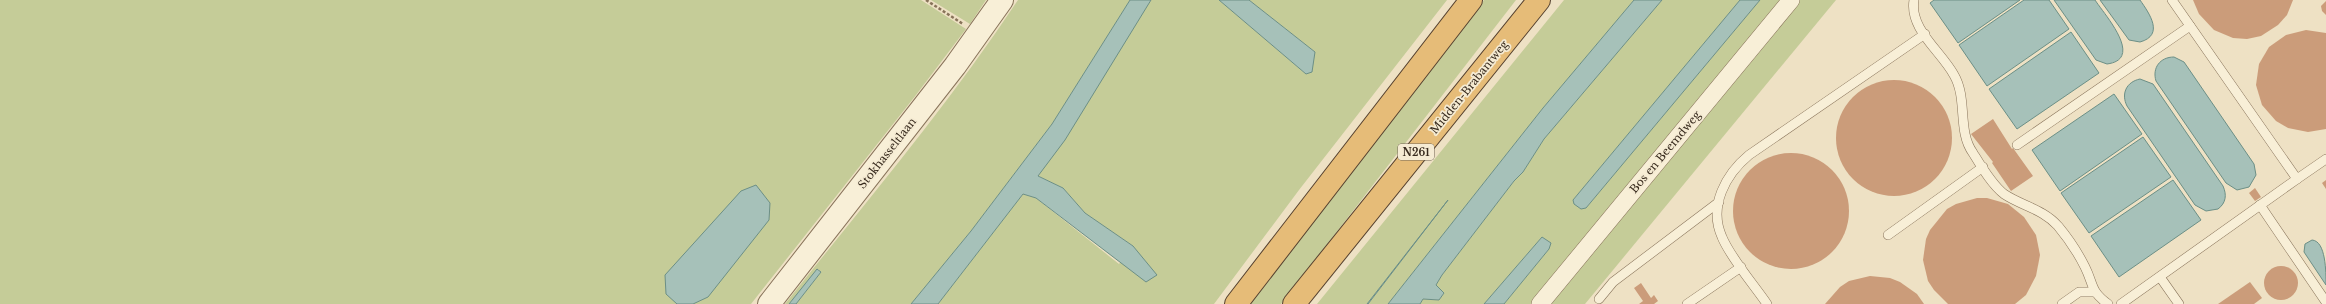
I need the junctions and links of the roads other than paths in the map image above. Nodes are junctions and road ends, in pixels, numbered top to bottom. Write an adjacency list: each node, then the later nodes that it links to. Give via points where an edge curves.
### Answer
1 (1002, 0): 21 (street, Stokhasseltlaan, via 955,66)
2 (1471, 0): 22 (highway)
3 (1539, 0): 23 (highway, Midden-Brabantweg / N261)
4 (1791, 0): 24 (street, Bos en Beemdweg)
5 (1914, 0): 8 (lane, via 1913,16)
6 (2172, 0): 7 (lane)
7 (2190, 26): 9 (lane); 12 (lane)
8 (1925, 34): 11 (lane, via 1955,76 1961,93 1967,141 1971,152); 13 (lane, via 1749,155 1730,174 1721,191)
9 (2017, 145)
10 (2326, 159): 12 (lane)
11 (1983, 167): 15 (lane); 18 (lane, via 2004,193 2040,210 2059,227 2086,268)
12 (2297, 179): 14 (lane)
13 (1719, 202): 16 (lane, via 1718,222 1721,237); 19 (lane, via 1613,282)
14 (2260, 205): 17 (lane); 20 (lane)
15 (1888, 235)
16 (1741, 267): 25 (lane); 26 (lane)
17 (2160, 277): 29 (lane); 30 (lane)
18 (2094, 292): 27 (lane, via 2079,292); 28 (lane)
19 (1599, 299)
20 (2326, 302)
21 (769, 304)
22 (1236, 304)
23 (1294, 304)
24 (1540, 304)
25 (1687, 304)
26 (1766, 304)
27 (2062, 304)
28 (2108, 304)
29 (2121, 304)
30 (2179, 304)

